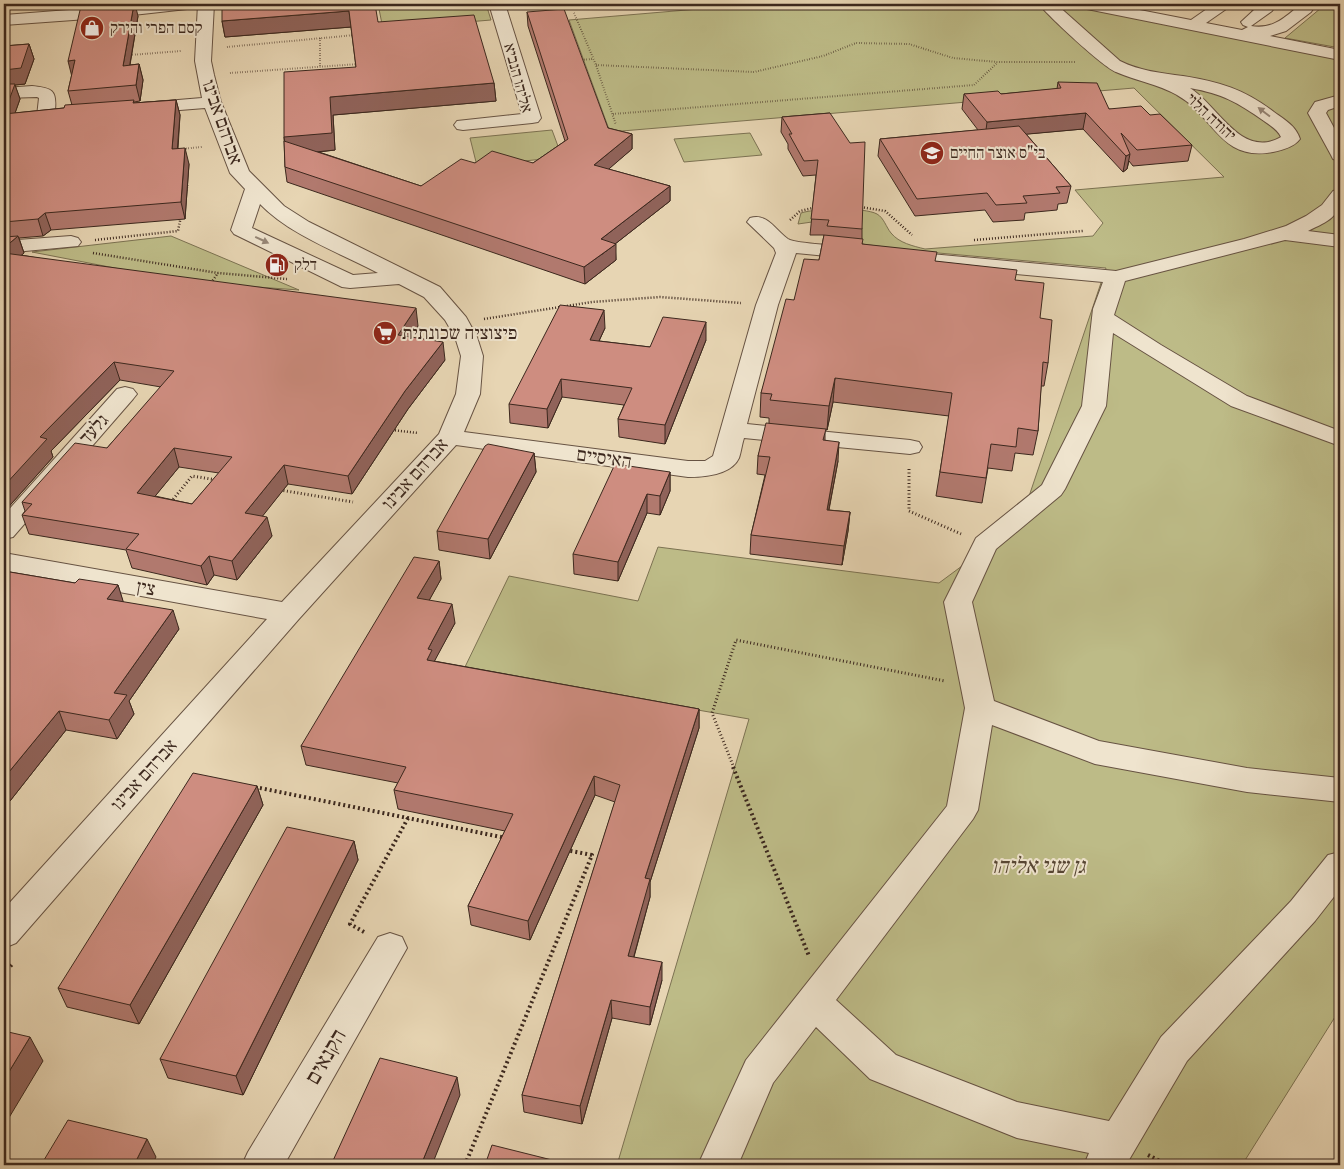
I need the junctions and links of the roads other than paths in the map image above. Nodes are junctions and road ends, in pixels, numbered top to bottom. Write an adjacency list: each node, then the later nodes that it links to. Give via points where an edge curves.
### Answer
1 (187, 4): 12 (street)
2 (206, 4): 19 (street, אברהם אבינו, via 203,49)
3 (497, 4): 22 (street, אליהו הנביא, via 532,118)
4 (1047, 4): 16 (street, יהודה הלוי, via 1114,65)
5 (1087, 4): 15 (street)
6 (1114, 4): 11 (street)
7 (1177, 4): 11 (street)
8 (1224, 4): 13 (street)
9 (1250, 4): 14 (street, via 1266,8)
10 (1299, 4): 13 (street, via 1305,9 1278,30 1268,32)
11 (1160, 13): 13 (street)
12 (4, 20)
13 (1198, 21)
14 (1249, 22)
15 (1340, 55)
16 (1139, 75): 16 (street, יהודה הלוי, one-way to 16, via 1185,92 1239,144 1271,148 1291,139 1290,133 1247,100 1234,94)
17 (4, 93): 21 (street, via 41,92 48,96 46,116)
18 (1340, 100): 23 (street, via 1321,106 1317,113)
19 (212, 102): 20 (street); 24 (street, אברהם אבינו, via 240,173)
20 (124, 110)
21 (95, 112)
22 (463, 125)
23 (1340, 155)
24 (255, 189): 32 (street, אברהם אבינו, via 277,210 302,226); 32 (street, one-way to 32, via 240,230 350,282)
25 (1340, 195): 27 (street, via 1322,216)
26 (756, 222): 30 (street)
27 (1286, 234): 29 (street); 33 (street)
28 (71, 242): 31 (street)
29 (1340, 242)
30 (780, 243): 33 (street); 36 (street, האיסיים, via 786,253 767,305)
31 (4, 247)
32 (403, 277): 37 (street, אברהם אבינו, via 432,292 459,323 472,356 468,394)
33 (1116, 277): 34 (street)
34 (1103, 317): 38 (street, via 1239,401); 43 (street, via 1094,406 1052,489 985,544 958,602)
35 (126, 394): 40 (street, גלעד)
36 (735, 430): 37 (street, האיסיים, via 726,458 720,464 708,469 688,470); 39 (street)
37 (450, 437): 42 (street, אברהם אבינו)
38 (1340, 439)
39 (910, 447)
40 (4, 531)
41 (4, 562): 42 (street, צין)
42 (288, 613): 46 (street, אברהם אבינו)
43 (978, 698): 44 (street, via 1095,752 1247,780); 48 (street, via 962,810)
44 (1340, 790)
45 (1340, 865): 49 (street, via 1303,911 1174,1049)
46 (4, 933)
47 (390, 948): 50 (street, הקנאים)
48 (818, 996): 49 (street, via 883,1067 1017,1120); 51 (street, via 759,1072)
49 (1112, 1153)
50 (262, 1165)
51 (718, 1165)

